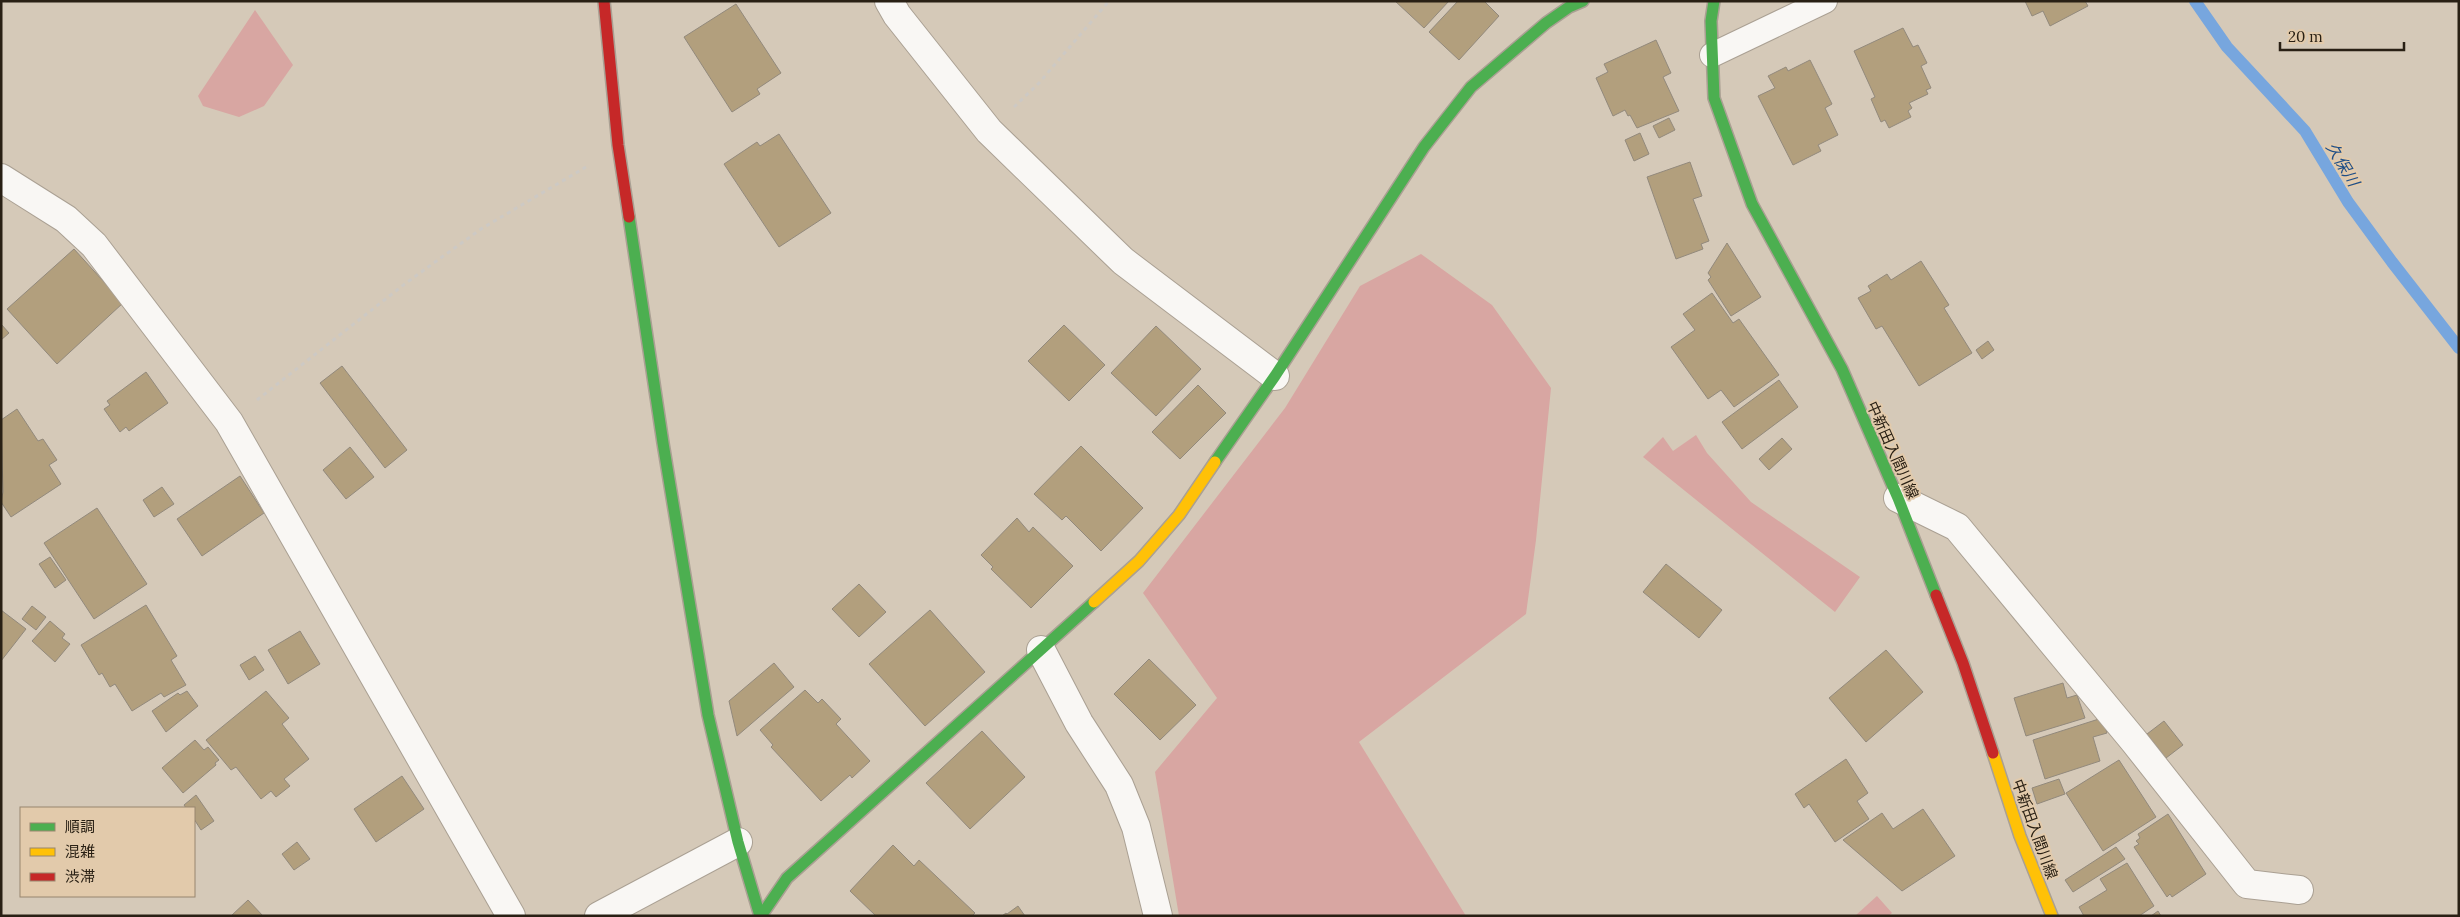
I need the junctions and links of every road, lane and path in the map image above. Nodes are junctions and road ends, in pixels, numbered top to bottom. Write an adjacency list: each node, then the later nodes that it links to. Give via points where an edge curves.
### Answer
1 (604, 1): 9 (street)
2 (889, 1): 8 (street)
3 (1109, 1): 8 (path, via 1039,84)
4 (1583, 1): 11 (street, via 1546,23 1471,87 1424,147)
5 (1714, 1): 7 (street, 中新田入間川線)
6 (1825, 1): 7 (lane)
7 (1712, 55): 13 (street, 中新田入間川線, via 1714,98 1752,204 1842,369)
8 (989, 131): 11 (street, via 1123,261)
9 (618, 145): 12 (path, via 481,229 406,283); 15 (street, via 708,715)
10 (1, 178): 12 (street, via 66,219 94,245)
11 (1275, 376): 14 (street, via 1179,516 1139,562)
12 (229, 422): 17 (street)
13 (1898, 498): 16 (street, via 1957,527 2247,884); 21 (street, 中新田入間川線, via 1963,663 2020,836)
14 (1041, 650): 19 (street, via 787,878); 20 (street, via 1078,723 1119,785 1136,827)
15 (738, 842): 18 (street); 19 (street)
16 (2299, 890)
17 (511, 916)
18 (599, 916)
19 (760, 916)
20 (1158, 916)
21 (2052, 916)

